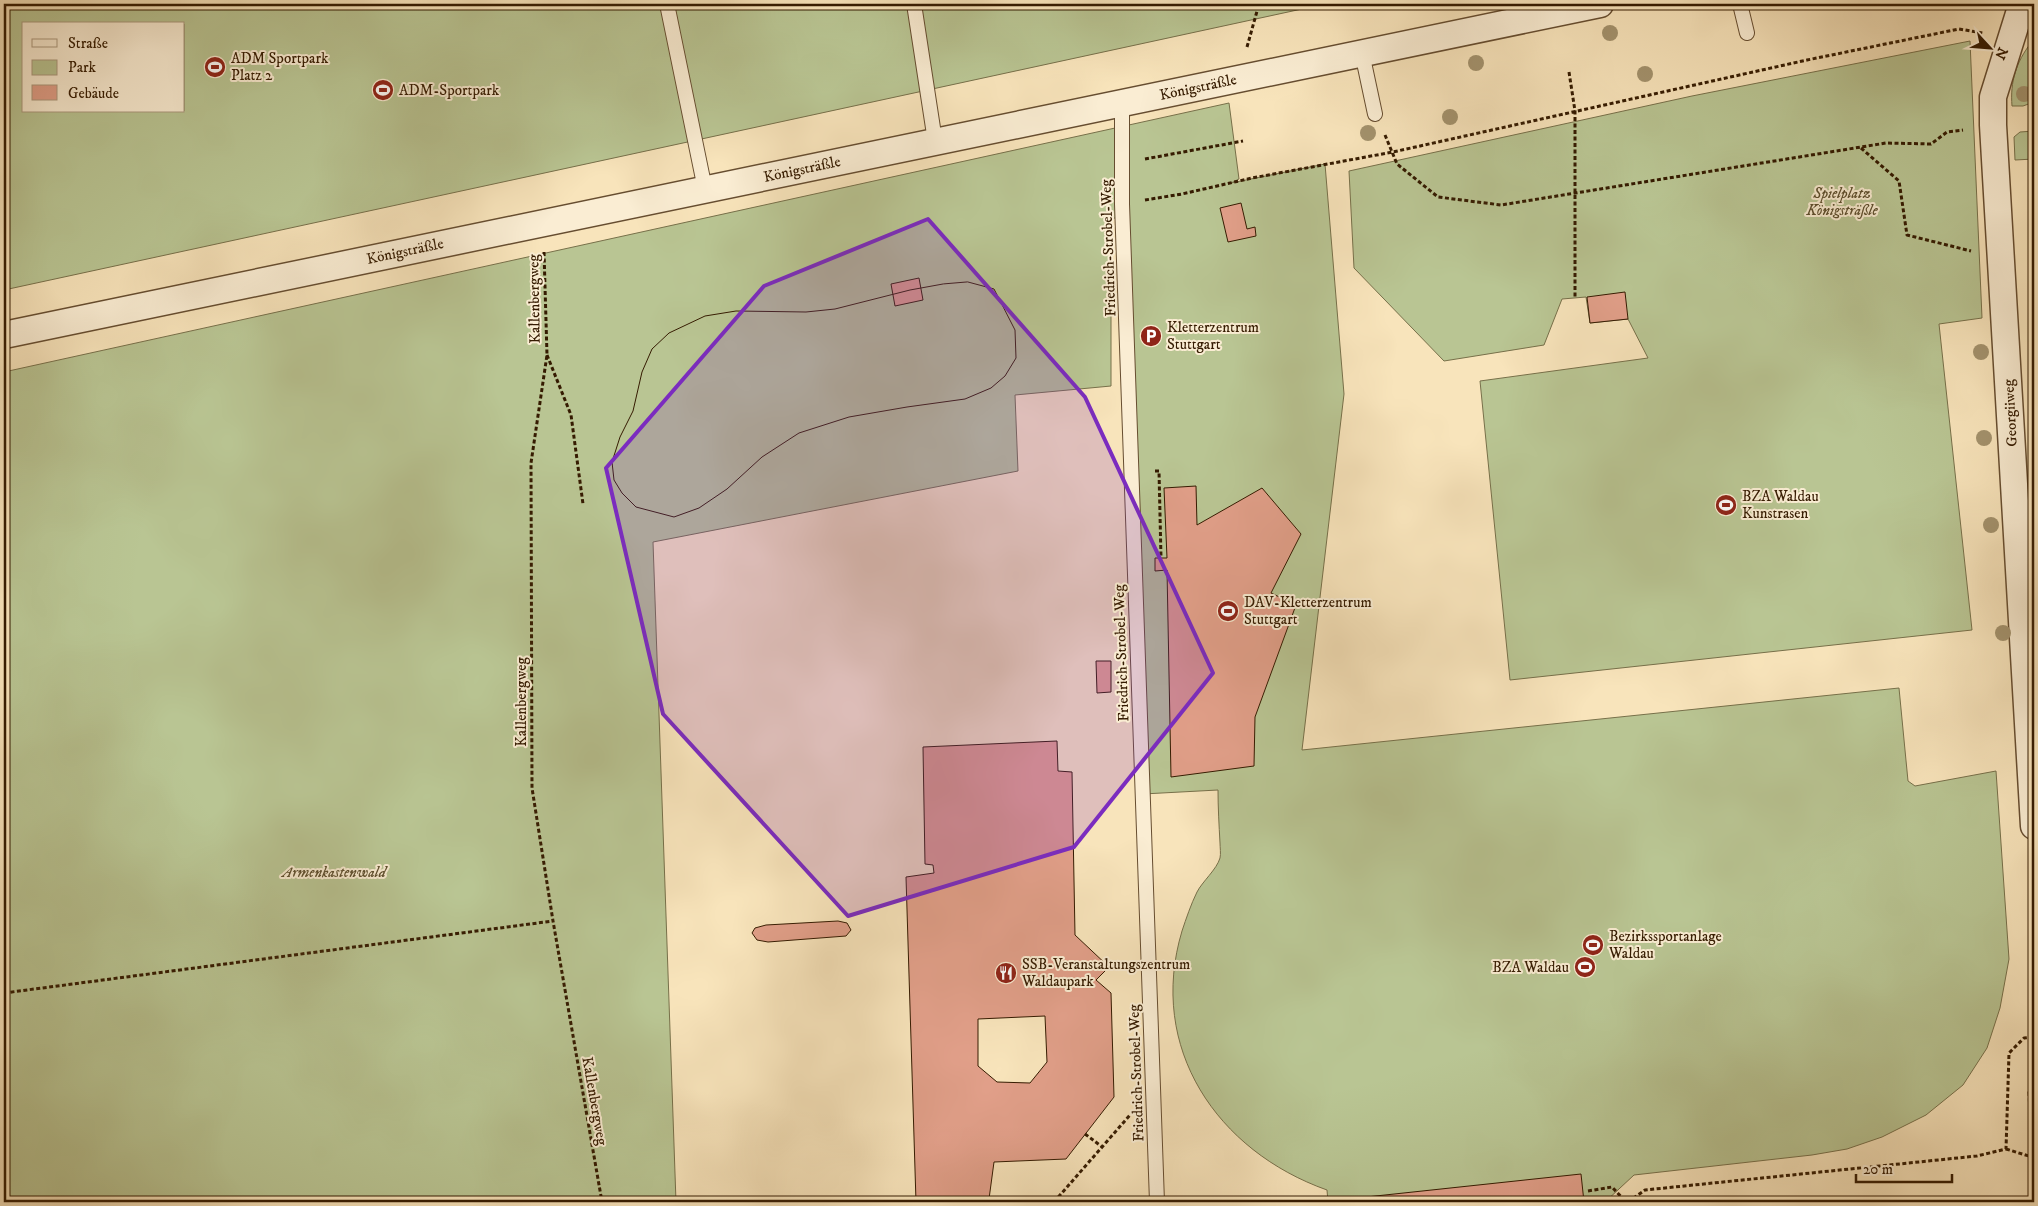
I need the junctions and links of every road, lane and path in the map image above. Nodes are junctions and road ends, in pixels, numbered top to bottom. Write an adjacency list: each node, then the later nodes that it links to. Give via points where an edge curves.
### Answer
1 (667, 4): 21 (lane)
2 (914, 4): 17 (lane)
3 (1259, 4): 11 (path, via 1247,47)
4 (1600, 4): 9 (street, Königsträßle)
5 (1740, 4): 8 (lane)
6 (2022, 4): 15 (street, Georgiiweg, via 1993,96)
7 (1987, 26): 13 (path, via 1984,33 1959,29)
8 (1747, 33)
9 (1362, 53): 11 (street, Königsträßle); 14 (lane)
10 (1569, 72): 13 (path)
11 (1251, 76): 12 (street, Königsträßle)
12 (1122, 103): 17 (street, Königsträßle); 20 (lane, Friedrich-Strobel-Weg)
13 (1574, 110): 19 (path); 22 (path)
14 (1375, 114): 19 (path)
15 (1993, 125): 18 (path, via 1947,132 1931,144 1886,143); 25 (street, Georgiiweg)
16 (1243, 141): 20 (path, via 1142,160)
17 (935, 142): 21 (street, Königsträßle)
18 (1861, 147): 22 (path); 25 (path, via 1899,181 1906,235)
19 (1393, 152): 22 (path, via 1397,164 1438,197 1501,205); 23 (path)
20 (1122, 159): 23 (lane, Friedrich-Strobel-Weg)
21 (705, 189): 24 (street, Königsträßle)
22 (1575, 194): 26 (path)
23 (1122, 204): 36 (lane, Friedrich-Strobel-Weg)
24 (543, 223): 27 (street, Königsträßle); 28 (path, Kallenbergweg)
25 (2001, 258): 30 (street, Georgiiweg)
26 (1575, 298)
27 (4, 335)
28 (547, 354): 29 (path, via 571,415); 32 (path, Kallenbergweg, via 531,463 532,788)
29 (583, 504)
30 (2029, 612): 31 (street, Georgiiweg)
31 (2034, 826)
32 (553, 921): 33 (path); 43 (path, Kallenbergweg)
33 (4, 993)
34 (2034, 1037): 35 (path); 39 (path, via 2024,1038 2009,1053)
35 (2034, 1081): 40 (path, via 2029,1092)
36 (1153, 1084): 38 (path, via 1122,1125); 45 (lane, Friedrich-Strobel-Weg)
37 (1085, 1134): 38 (path)
38 (1101, 1146): 44 (path)
39 (2006, 1149): 40 (path); 46 (path, via 1977,1156 1645,1190)
40 (2032, 1157): 42 (path)
41 (1588, 1191): 46 (path, via 1612,1187)
42 (2034, 1195)
43 (602, 1202)
44 (1054, 1202)
45 (1157, 1202)
46 (1627, 1202)

